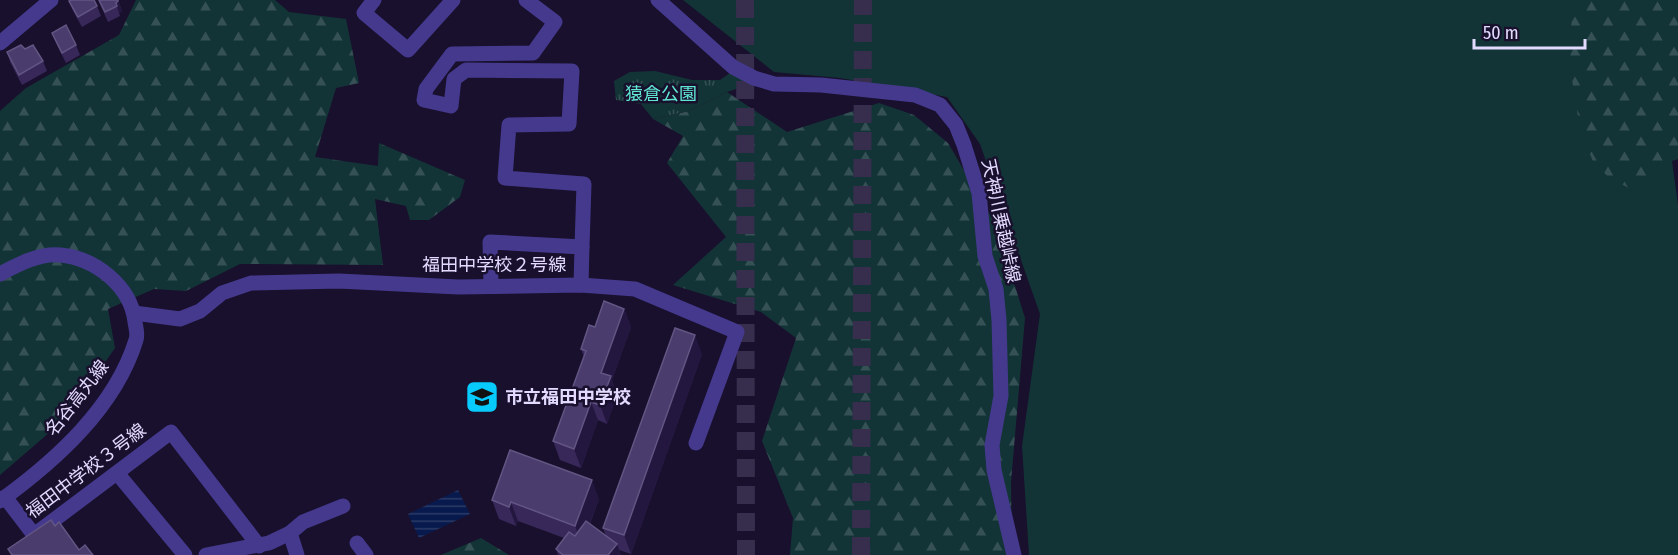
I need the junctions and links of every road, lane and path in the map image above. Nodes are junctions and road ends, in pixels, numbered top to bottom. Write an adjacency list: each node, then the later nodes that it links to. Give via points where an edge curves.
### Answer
1 (51, 0): 6 (street)
2 (374, 0): 3 (street, via 364,13 408,50)
3 (453, 0)
4 (526, 0): 7 (street, via 555,22 533,53 452,54 426,89 424,100 451,106 454,79 466,70 572,71 569,124 509,125 505,178 584,184)
5 (658, 0): 21 (street, 天神川乗越峠線, via 733,67 754,78 774,84 915,95 940,105 956,125 979,193 985,256 996,289 1001,396 992,445)
6 (0, 43)
7 (582, 247): 9 (street); 10 (street, via 490,242)
8 (0, 274): 11 (street, 名谷高丸線, via 22,262 58,255 86,261 123,290)
9 (581, 285): 10 (street, 福田中学校２号線); 12 (street, 福田中学校２号線, via 635,289 737,332)
10 (491, 286): 11 (street, 福田中学校２号線, via 339,280 250,282 222,293 200,311 180,319)
11 (134, 313): 14 (street, 名谷高丸線, via 137,337 126,366 106,399 72,441)
12 (696, 443)
13 (117, 473): 14 (street, 福田中学校３号線, via 34,535); 17 (street, 福田中学校３号線, via 171,432); 18 (street)
14 (3, 499)
15 (343, 506): 16 (street, via 303,522)
16 (290, 533): 17 (street); 20 (street)
17 (259, 546): 19 (street)
18 (185, 555)
19 (206, 555)
20 (297, 555)
21 (1014, 555)

